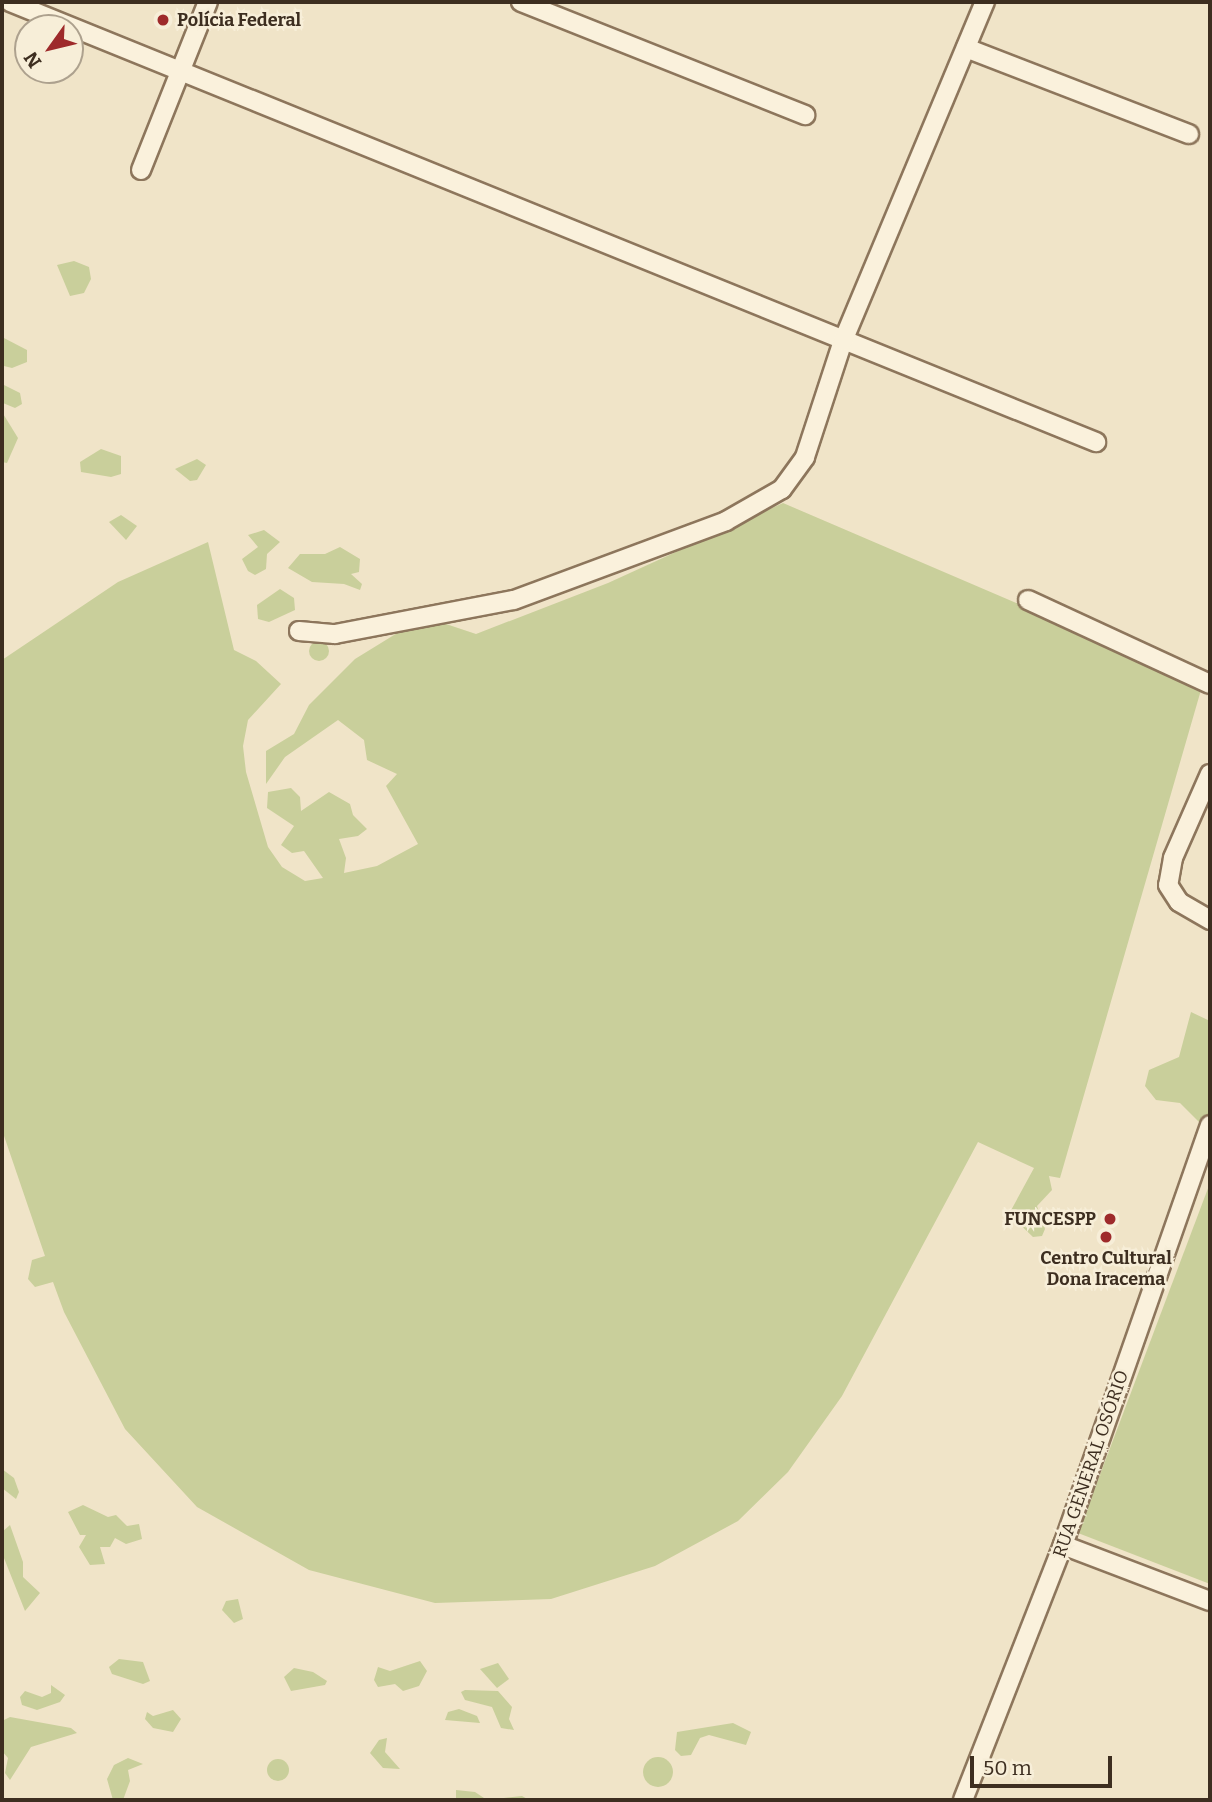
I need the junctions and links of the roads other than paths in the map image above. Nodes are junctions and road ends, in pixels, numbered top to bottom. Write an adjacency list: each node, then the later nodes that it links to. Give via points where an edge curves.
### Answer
1 (9, 2): 6 (street)
2 (208, 2): 6 (street)
3 (521, 2): 7 (street)
4 (985, 2): 5 (street)
5 (966, 48): 8 (street); 10 (street)
6 (180, 70): 9 (street); 10 (street)
7 (805, 115)
8 (1189, 134)
9 (141, 170)
10 (843, 341): 11 (street); 13 (street, via 798,471 759,503 651,550 503,603 335,634)
11 (1096, 442)
12 (1028, 600): 14 (street)
13 (299, 631)
14 (1210, 684)
15 (1210, 774): 16 (street, via 1173,858 1168,885 1179,902)
16 (1210, 920)
17 (1210, 1125): 18 (street, RUA GENERAL OSÓRIO)
18 (1063, 1545): 19 (street); 20 (street, RUA GENERAL OSÓRIO)
19 (1210, 1601)
20 (963, 1800)

